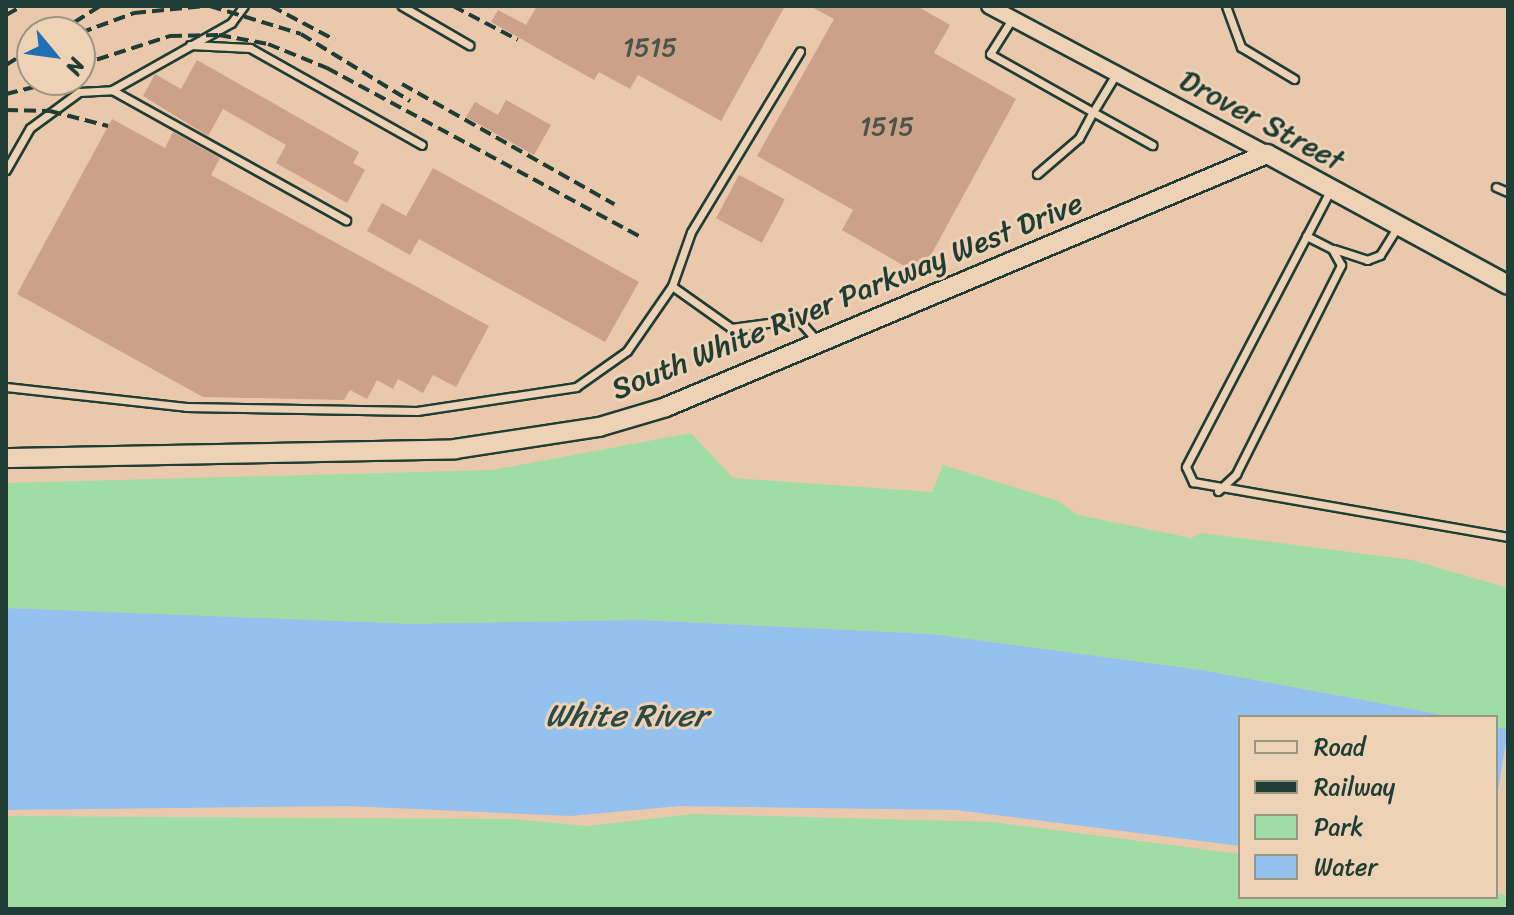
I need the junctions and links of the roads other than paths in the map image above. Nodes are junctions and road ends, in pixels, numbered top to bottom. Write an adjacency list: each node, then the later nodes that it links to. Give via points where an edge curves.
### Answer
1 (244, 6): 5 (lane, via 231,23)
2 (402, 6): 6 (lane)
3 (1226, 6): 9 (lane, via 1241,47)
4 (1002, 10): 8 (street, Drover Street); 11 (lane, via 990,54)
5 (189, 45): 10 (lane); 12 (lane, via 250,48)
6 (469, 45)
7 (800, 51): 25 (lane, via 697,220)
8 (1116, 74): 11 (lane); 14 (street, Drover Street)
9 (1294, 79)
10 (112, 90): 15 (lane, via 79,92 50,111 30,128); 20 (lane)
11 (1093, 112): 13 (lane); 16 (lane, via 1079,138)
12 (422, 145)
13 (1152, 145)
14 (1267, 154): 18 (street, Drover Street); 26 (street, South White River Parkway West Drive)
15 (6, 170)
16 (1037, 174)
17 (1496, 187): 19 (lane)
18 (1331, 189): 21 (street, Drover Street); 22 (lane)
19 (1508, 192)
20 (346, 220)
21 (1398, 226): 23 (lane, via 1380,255 1367,260); 24 (street, Drover Street)
22 (1306, 236): 23 (lane); 29 (lane, via 1186,467 1193,482)
23 (1332, 249): 29 (lane, via 1341,265 1236,474)
24 (1508, 285)
25 (672, 286): 26 (lane, via 731,328 798,319); 27 (lane, via 627,351 576,387 417,411 186,407)
26 (819, 343): 28 (street, South White River Parkway West Drive, via 653,412 528,441 455,449)
27 (6, 387)
28 (6, 458)
29 (1218, 491): 30 (lane)
30 (1508, 537)

